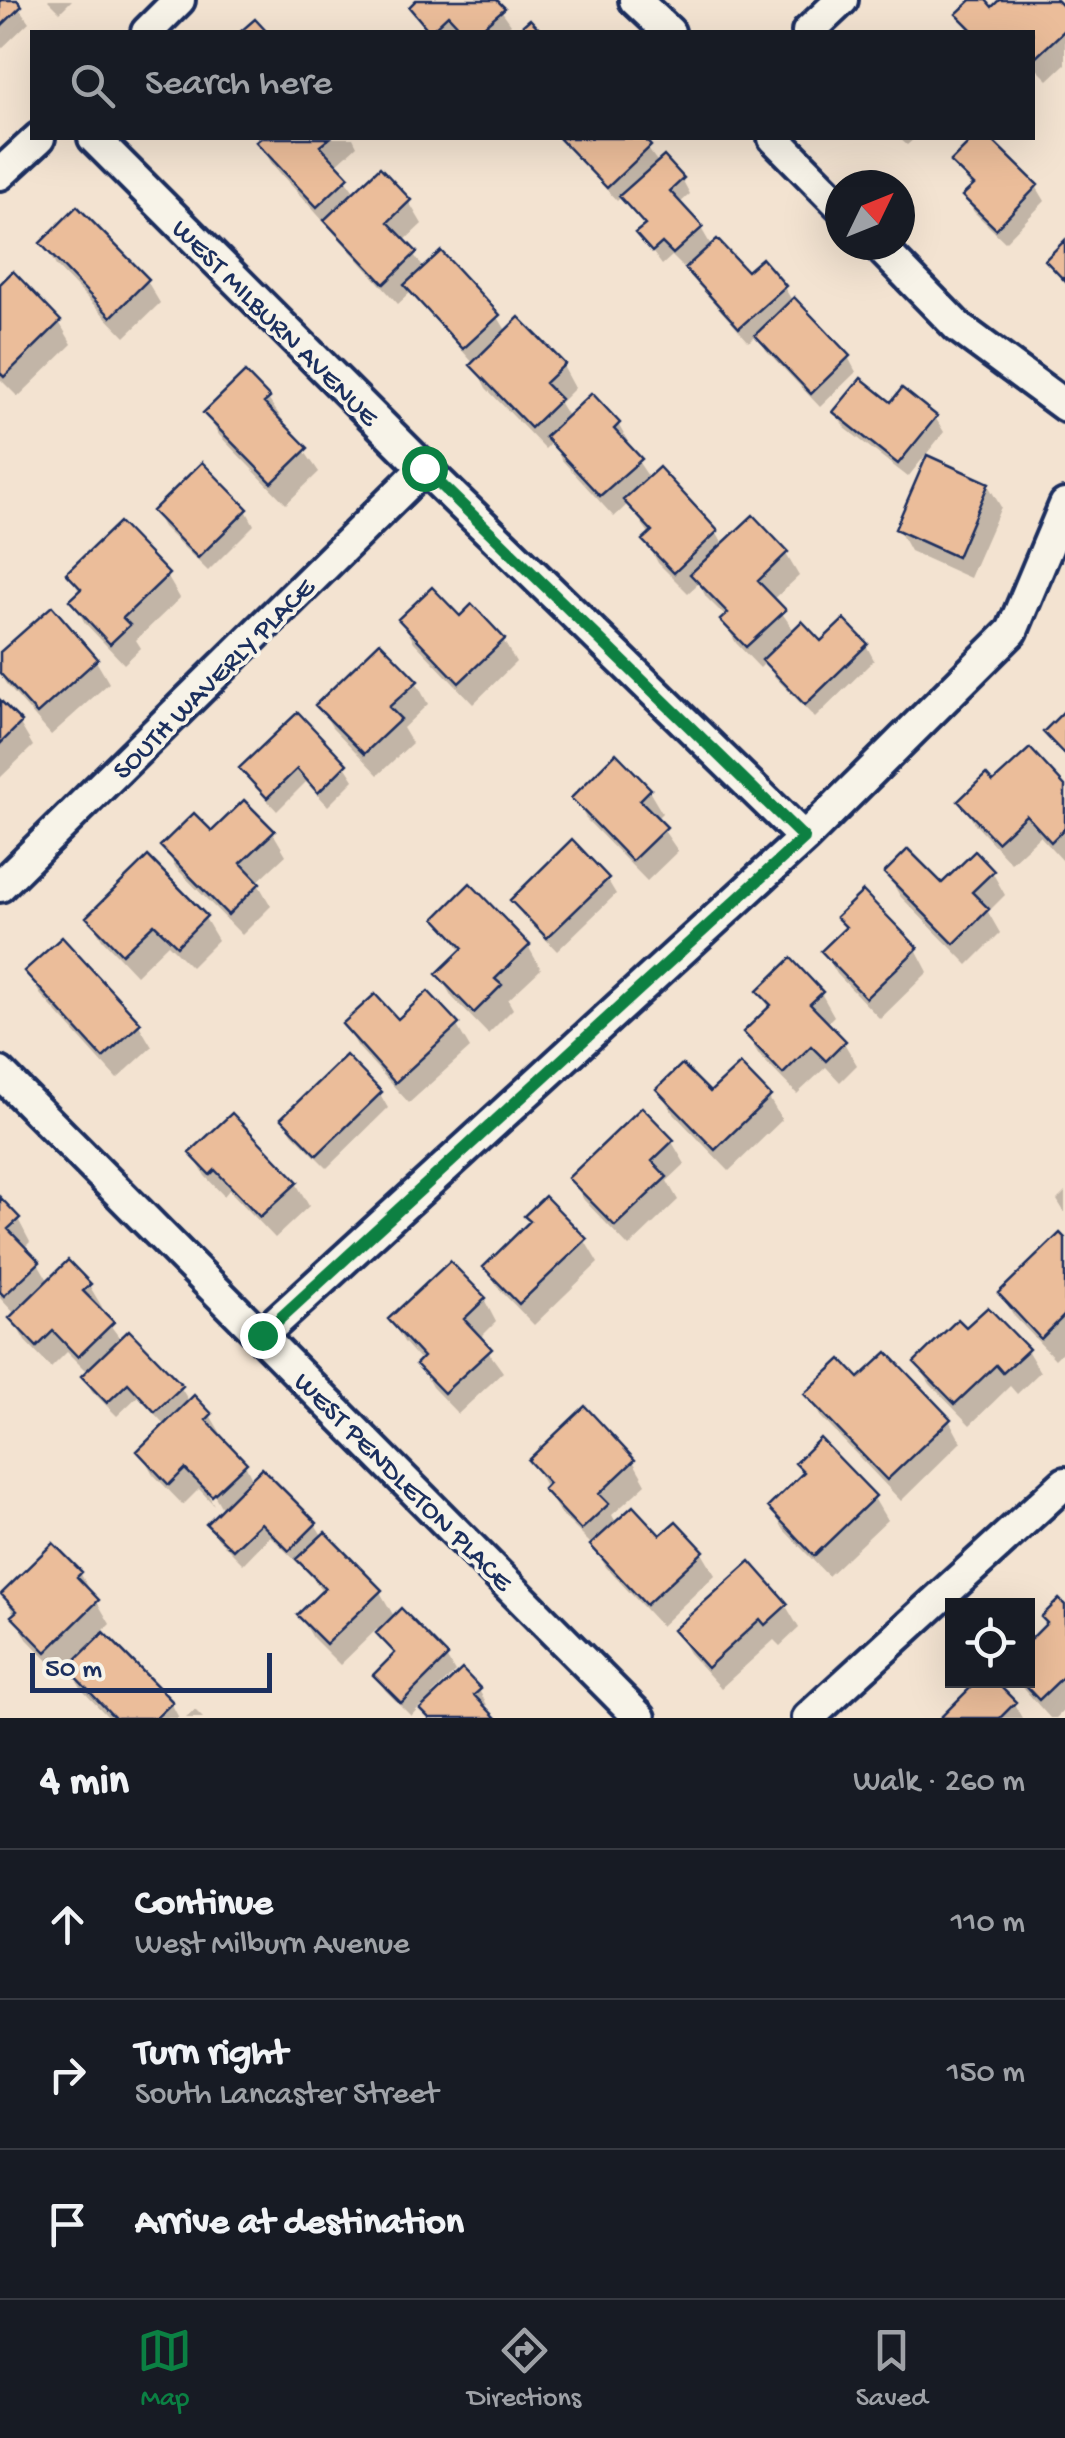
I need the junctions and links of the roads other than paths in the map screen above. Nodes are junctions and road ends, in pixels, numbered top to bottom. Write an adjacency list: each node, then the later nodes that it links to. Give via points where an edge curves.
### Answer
1 (180, 0): 4 (street)
2 (636, 0): 5 (street)
3 (842, 0): 6 (street)
4 (148, 30)
5 (667, 30)
6 (810, 30)
7 (37, 140): 10 (street)
8 (96, 140): 14 (street, WEST MILBURN AVENUE)
9 (776, 140): 11 (street)
10 (0, 174)
11 (825, 191)
12 (892, 260): 13 (street, via 958,328)
13 (1065, 406)
14 (424, 468): 16 (street, WEST MILBURN AVENUE); 17 (street, SOUTH WAVERLY PLACE)
15 (1065, 505): 16 (street, via 1012,631)
16 (804, 838): 19 (street)
17 (0, 886)
18 (0, 1074): 19 (street, WEST PENDLETON PLACE)
19 (262, 1335): 21 (street, WEST PENDLETON PLACE)
20 (1065, 1483): 22 (street)
21 (640, 1718)
22 (808, 1718)

